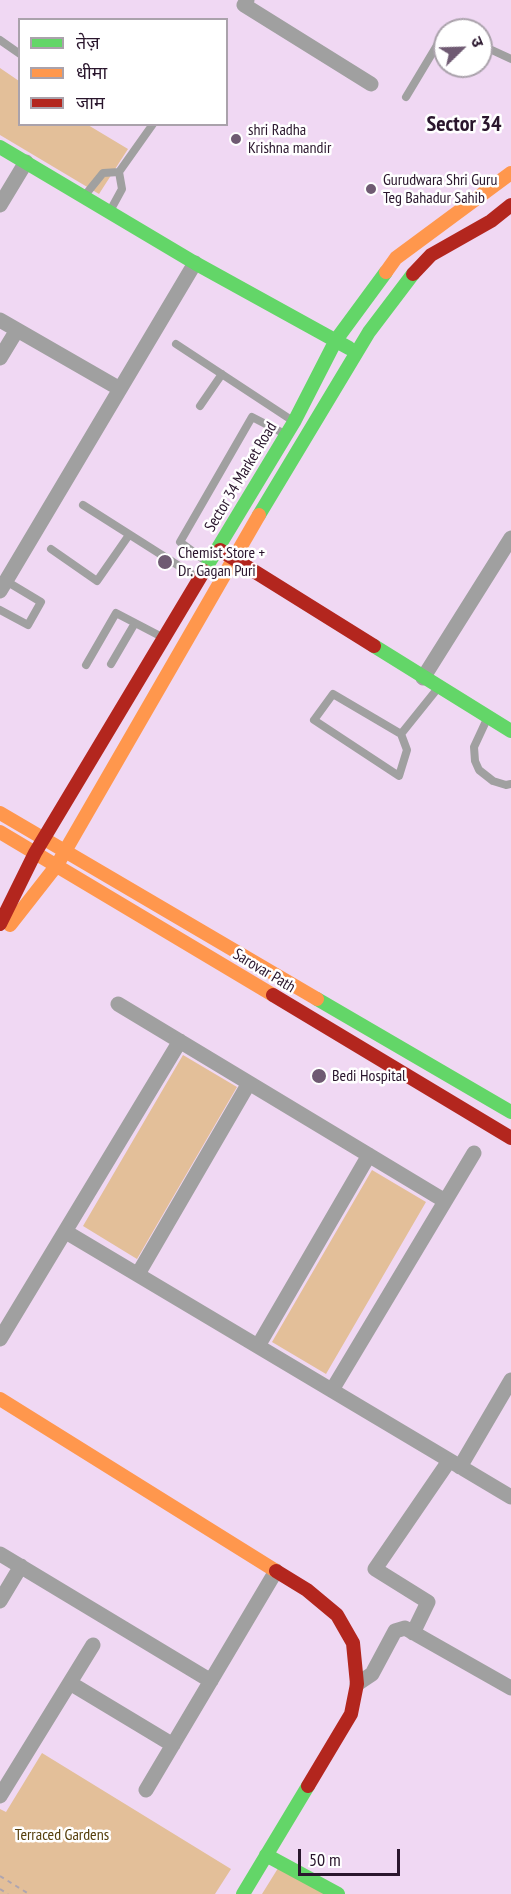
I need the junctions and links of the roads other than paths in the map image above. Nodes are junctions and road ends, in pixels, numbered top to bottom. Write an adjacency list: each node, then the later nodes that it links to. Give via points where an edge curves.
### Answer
1 (247, 0): 7 (street, via 244,5)
2 (0, 40): 4 (lane)
3 (493, 51): 6 (lane)
4 (18, 53)
5 (433, 54): 8 (lane)
6 (511, 59)
7 (370, 84)
8 (406, 97)
9 (152, 126): 12 (lane)
10 (0, 147): 11 (street)
11 (26, 162): 14 (street); 15 (street)
12 (119, 172): 14 (lane, via 103,173); 17 (lane, via 122,189)
13 (511, 173): 21 (street, Sector 34 Market Road, via 396,258)
14 (84, 197): 17 (street)
15 (0, 205)
16 (511, 205): 23 (street, via 431,255 405,283)
17 (110, 212): 18 (street)
18 (195, 263): 21 (street); 26 (street)
19 (0, 320): 20 (street)
20 (17, 330): 24 (street); 26 (street)
21 (336, 340): 23 (street); 28 (street, Sector 34 Market Road)
22 (176, 344): 25 (lane)
23 (357, 353): 35 (street)
24 (0, 358)
25 (222, 374): 27 (lane); 28 (lane)
26 (120, 389): 38 (street)
27 (200, 406)
28 (294, 422): 29 (street, Sector 34 Market Road)
29 (286, 435): 33 (street, Sector 34 Market Road); 36 (lane, via 252,417 180,542)
30 (83, 505): 31 (lane)
31 (129, 535): 34 (lane, via 98,581); 37 (lane)
32 (511, 538): 44 (street)
33 (217, 548): 35 (street); 36 (street, Sector 34 Market Road)
34 (51, 549)
35 (233, 558): 44 (street); 53 (street)
36 (208, 562): 37 (street, Sector 34 Market Road)
37 (199, 579): 41 (street, Sector 34 Market Road)
38 (3, 586): 39 (lane, via 41,602 28,626)
39 (0, 610)
40 (135, 623): 41 (lane); 42 (lane); 43 (lane, via 116,613)
41 (164, 638): 52 (street, Sector 34 Market Road)
42 (111, 664)
43 (86, 665)
44 (423, 678): 45 (street)
45 (439, 687): 46 (street); 48 (lane)
46 (488, 718): 47 (street); 49 (lane, via 474,747 475,761 479,770 493,781)
47 (511, 731)
48 (401, 734): 48 (lane, via 333,694 314,720 399,776 407,750)
49 (511, 784)
50 (0, 813): 52 (street, Sarovar Path)
51 (0, 832): 54 (street, Sarovar Path)
52 (44, 838): 53 (street, Sarovar Path); 54 (street, Sector 34 Market Road)
53 (66, 850): 55 (street); 61 (street, Sarovar Path)
54 (35, 853): 55 (street, Sarovar Path); 56 (street, Sector 34 Market Road)
55 (57, 865): 57 (street); 62 (street, Sarovar Path)
56 (0, 924)
57 (0, 938)
58 (118, 1004): 59 (street)
59 (180, 1041): 60 (street); 66 (street)
60 (249, 1083): 64 (street); 67 (street)
61 (511, 1112)
62 (511, 1138)
63 (474, 1153): 65 (street)
64 (369, 1155): 65 (street); 69 (street)
65 (445, 1201): 71 (street)
66 (66, 1232): 67 (street); 68 (street)
67 (138, 1274): 69 (street)
68 (0, 1339)
69 (258, 1346): 71 (street)
70 (511, 1380): 73 (street)
71 (332, 1390): 73 (street)
72 (1, 1403): 77 (street)
73 (454, 1464): 74 (street); 79 (street, via 375,1569 428,1602)
74 (511, 1497)
75 (0, 1554): 76 (street)
76 (21, 1566): 78 (street); 81 (street)
77 (276, 1571): 81 (street); 83 (street, via 337,1615 353,1643)
78 (0, 1601)
79 (413, 1633): 83 (street, via 405,1628 395,1631 372,1674); 84 (street)
80 (93, 1645): 82 (street)
81 (211, 1681): 85 (street)
82 (70, 1683): 85 (street); 87 (street)
83 (357, 1683): 88 (street, via 351,1714)
84 (511, 1688)
85 (173, 1745): 86 (street)
86 (146, 1790)
87 (0, 1796)
88 (266, 1855): 89 (street); 90 (street)
89 (243, 1894)
90 (338, 1894)

